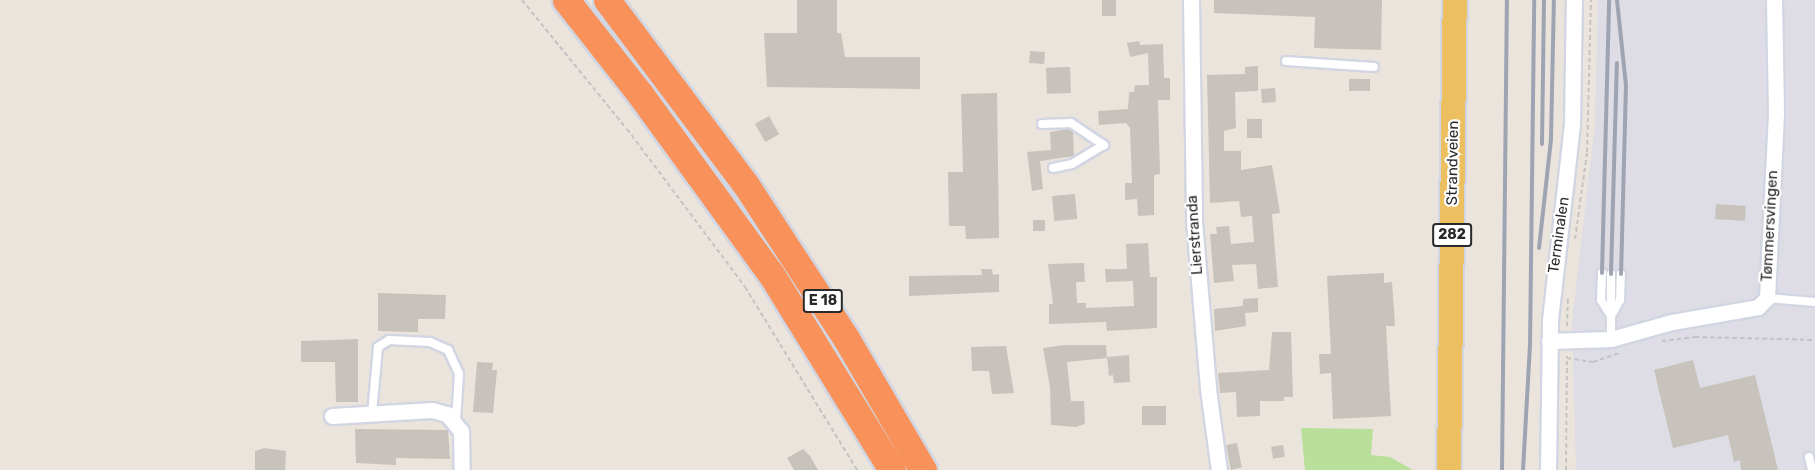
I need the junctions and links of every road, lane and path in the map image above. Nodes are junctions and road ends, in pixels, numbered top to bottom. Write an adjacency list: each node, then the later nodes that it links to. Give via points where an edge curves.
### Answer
1 (522, 0): 33 (path, via 645,151 745,287)
2 (566, 0): 34 (highway, E 18, via 771,274)
3 (606, 0): 35 (highway, E 18, via 752,194 847,340)
4 (1191, 0): 36 (street, Lierstranda, via 1192,194 1202,337)
5 (1455, 0): 37 (main road, Strandveien / 282)
6 (1574, 0): 23 (street, Terminalen, via 1572,124 1552,281)
7 (1591, 0): 13 (path, via 1587,152)
8 (1774, 0): 18 (street, Tømmersvingen, via 1776,113)
9 (1286, 61): 10 (lane)
10 (1374, 67)
11 (1042, 124): 12 (lane, via 1071,123 1104,145 1072,164)
12 (1053, 168)
13 (1574, 243)
14 (1602, 273): 20 (lane, via 1601,300)
15 (1611, 274): 20 (lane)
16 (1621, 274): 20 (lane, via 1620,300)
17 (1569, 287): 24 (path)
18 (1767, 298): 19 (lane); 21 (street, Tømmersvingen, via 1758,307 1672,322)
19 (1815, 302)
20 (1611, 316): 21 (lane)
21 (1611, 339): 24 (street, Tømmersvingen)
22 (1815, 340): 25 (path, via 1695,337)
23 (1549, 341): 24 (street, Tømmersvingen); 38 (street, Terminalen)
24 (1567, 342): 27 (path)
25 (1657, 342)
26 (1625, 350): 27 (path, via 1597,362)
27 (1567, 358): 39 (path)
28 (372, 415): 29 (street); 30 (street, via 432,410); 30 (lane, via 378,347 389,340 403,340 438,344 452,356 460,386)
29 (332, 416)
30 (456, 420): 32 (street, via 461,431)
31 (1809, 457): 40 (lane)
32 (462, 470)
33 (857, 470)
34 (892, 470)
35 (923, 470)
36 (1219, 470)
37 (1449, 470)
38 (1548, 470)
39 (1566, 470)
40 (1812, 470)

